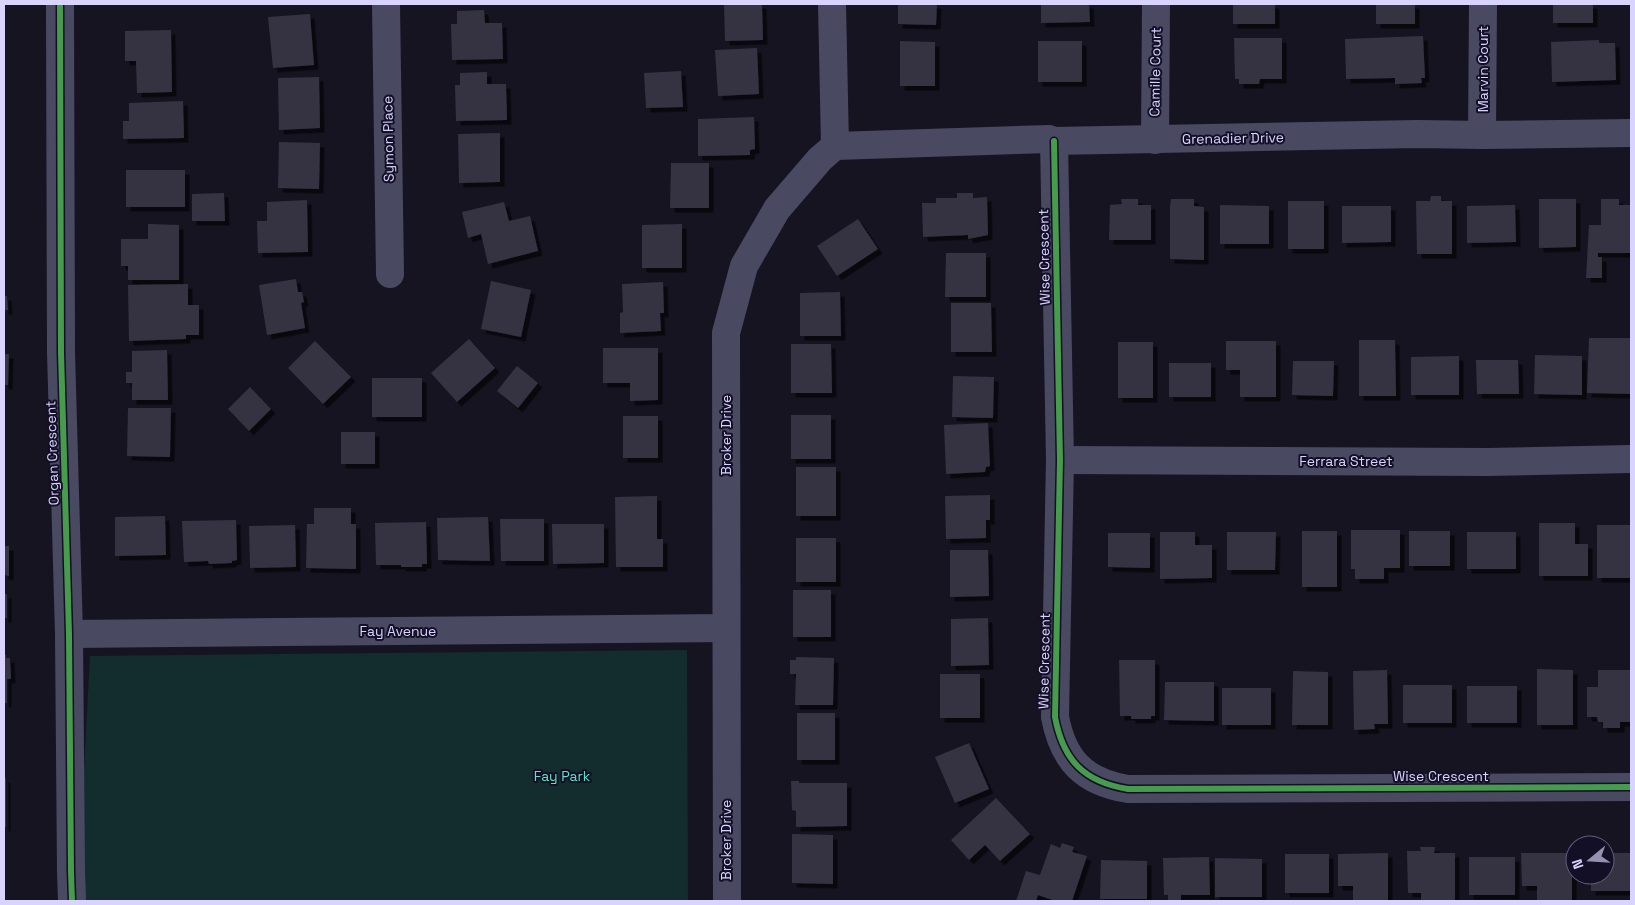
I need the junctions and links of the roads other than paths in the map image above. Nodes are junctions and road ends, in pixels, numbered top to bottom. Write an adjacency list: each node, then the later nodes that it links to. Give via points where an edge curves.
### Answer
1 (60, 4): 15 (street, Organ Crescent, via 62,352)
2 (386, 4): 11 (street, Symon Place)
3 (832, 4): 10 (street)
4 (1156, 4): 8 (street, Camille Court)
5 (1483, 4): 7 (street, Marvin Court)
6 (1631, 133): 7 (street, Grenadier Drive)
7 (1482, 135): 8 (street, Grenadier Drive)
8 (1155, 140): 9 (street, Grenadier Drive)
9 (1054, 141): 10 (street, Grenadier Drive); 13 (street, Wise Crescent)
10 (835, 146): 14 (street, Broker Drive, via 777,210 753,250 744,266 726,332)
11 (390, 274)
12 (1631, 459): 13 (street, Ferrara Street, via 1487,462)
13 (1060, 460): 16 (street, Wise Crescent, via 1055,717 1064,749 1075,764 1093,779 1128,789)
14 (726, 628): 15 (street, Fay Avenue); 18 (street, Broker Drive)
15 (69, 634): 17 (street, Organ Crescent)
16 (1631, 787)
17 (72, 901)
18 (727, 901)

